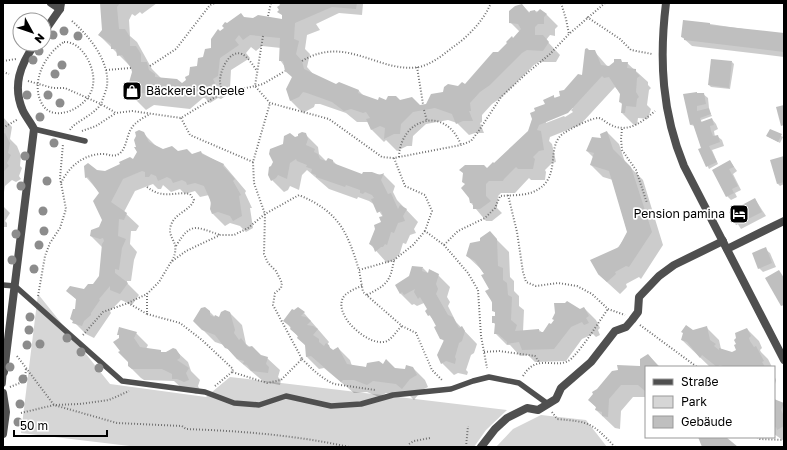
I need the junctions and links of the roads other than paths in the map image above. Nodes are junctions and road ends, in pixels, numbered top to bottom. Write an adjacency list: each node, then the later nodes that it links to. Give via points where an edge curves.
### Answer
1 (51, 3): 3 (street)
2 (666, 3): 9 (street, via 661,63 673,137 684,166)
3 (61, 6): 4 (street)
4 (52, 20)
5 (29, 52): 6 (street, via 18,78 18,98)
6 (34, 129): 7 (lane); 12 (street)
7 (85, 141)
8 (784, 221): 10 (street)
9 (723, 241): 10 (street); 17 (street, via 674,265 659,276 639,297 638,312 626,327 614,331 591,362 561,388 556,399)
10 (727, 249): 13 (street)
11 (3, 285): 12 (lane)
12 (15, 286): 14 (street); 17 (lane, via 122,382 206,392 234,403 259,405 286,396 331,406 360,404 393,396 451,389 489,377 519,383)
13 (784, 360)
14 (4, 372): 15 (lane)
15 (3, 384)
16 (3, 394): 18 (street, via 6,412)
17 (548, 404): 19 (street, via 538,410 520,410 507,418)
18 (3, 434)
19 (481, 447)

